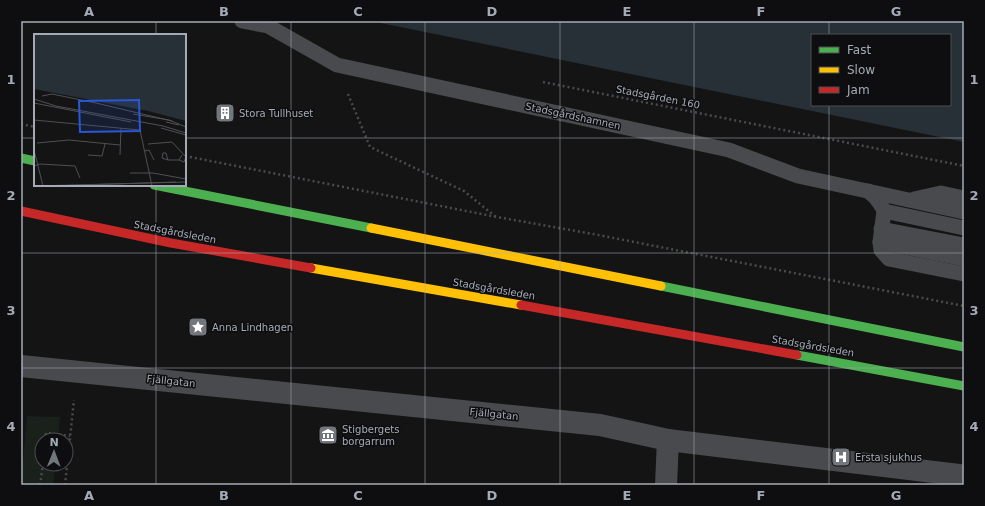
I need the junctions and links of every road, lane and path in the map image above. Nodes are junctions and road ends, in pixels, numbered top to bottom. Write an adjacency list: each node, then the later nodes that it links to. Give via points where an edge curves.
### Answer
1 (242, 21): 2 (lane, Stadsgårdshamnen, via 268,26)
2 (337, 65): 11 (lane, Stadsgårdshamnen, via 729,150 798,176); 17 (path, via 370,147 464,191)
3 (536, 80): 9 (path, Stadsgården 160)
4 (21, 124): 5 (path)
5 (34, 126)
6 (186, 156): 17 (path)
7 (21, 158): 8 (main road)
8 (34, 161)
9 (964, 166)
10 (159, 186): 24 (main road)
11 (868, 191): 13 (lane, Stadsgårdshamnen); 15 (lane)
12 (964, 198): 13 (lane, via 941,193)
13 (909, 200): 16 (lane, Stadsgårdshamnen)
14 (21, 210): 26 (main road, Stadsgårdsleden, via 172,243)
15 (884, 211): 18 (lane); 19 (lane)
16 (964, 212)
17 (497, 217): 23 (path)
18 (964, 228)
19 (880, 236): 20 (lane); 21 (lane); 22 (lane, via 881,250 889,259)
20 (964, 245)
21 (964, 260)
22 (964, 274)
23 (964, 306)
24 (964, 347)
25 (21, 366): 29 (street, Fjällgatan, via 600,425)
26 (964, 386)
27 (74, 393): 28 (path)
28 (70, 432)
29 (668, 440): 32 (street, Fjällgatan); 35 (street)
30 (41, 472): 33 (path)
31 (66, 472): 34 (path)
32 (964, 477)
33 (40, 485)
34 (65, 485)
35 (666, 485)

